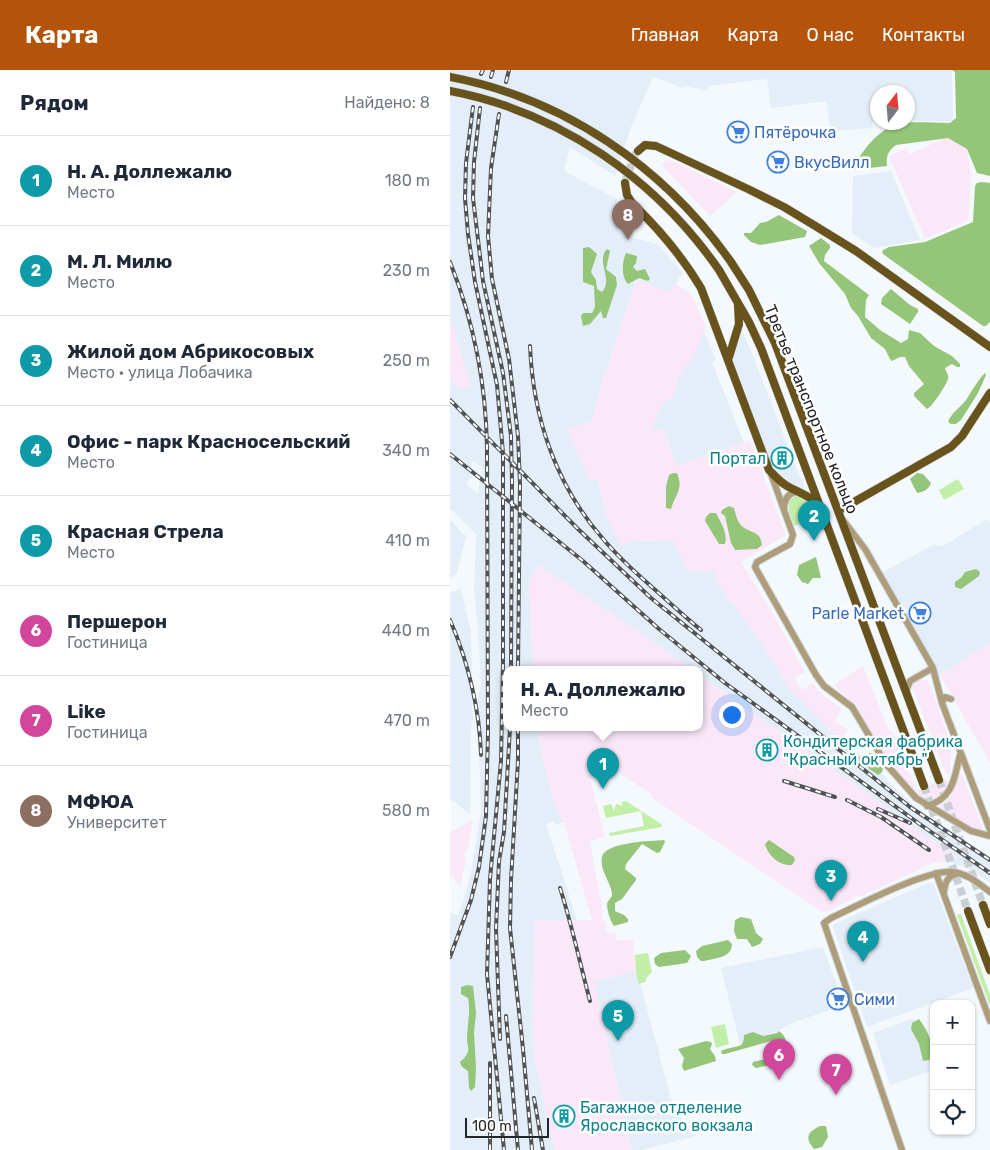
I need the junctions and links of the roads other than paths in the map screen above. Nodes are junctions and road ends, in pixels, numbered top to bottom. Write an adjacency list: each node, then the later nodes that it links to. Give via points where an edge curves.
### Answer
1 (450, 77): 15 (main road, Третье транспортное кольцо, bridge, via 492,87 570,118 641,165 702,224 749,290 769,329)
2 (450, 91): 5 (main road, Третье транспортное кольцо, bridge, via 533,116 594,149 632,176 691,234)
3 (638, 151): 8 (main road, via 645,146 656,146 784,207 856,251)
4 (626, 183): 6 (main road, via 632,203 668,241 692,273)
5 (736, 298): 7 (main road); 13 (main road, Третье транспортное кольцо, via 761,348)
6 (717, 330): 7 (main road, via 731,336); 9 (main road)
7 (738, 331): 9 (main road)
8 (990, 347)
9 (728, 359): 11 (main road)
10 (990, 393): 15 (main road, via 962,436 950,447)
11 (769, 470): 12 (main road, via 786,486); 14 (street)
12 (801, 492): 13 (main road); 14 (street, via 786,498)
13 (820, 505): 25 (main road, Третье транспортное кольцо)
14 (784, 511): 26 (street, via 792,540 757,562 756,567 816,675 824,686 852,707 892,772)
15 (839, 513): 16 (street, via 865,549); 17 (main road, Третье транспортное кольцо)
16 (934, 668): 18 (street); 19 (street)
17 (898, 673): 18 (street, via 904,678); 20 (main road, Третье транспортное кольцо)
18 (915, 678): 19 (street, via 930,678); 20 (street, via 907,687)
19 (937, 687): 22 (street)
20 (907, 696): 24 (main road, Третье транспортное кольцо)
21 (951, 699): 22 (street, via 945,697)
22 (942, 703): 23 (street)
23 (960, 753): 26 (street, via 948,794); 27 (street)
24 (939, 780)
25 (924, 786)
26 (927, 806): 28 (street, via 971,831)
27 (990, 830)
28 (990, 836)
29 (936, 872): 30 (street); 32 (street); 38 (street, via 824,923)
30 (960, 874): 31 (street); 32 (street, via 949,877)
31 (990, 892)
32 (944, 893): 37 (street)
33 (983, 905): 35 (main road)
34 (968, 911): 36 (main road)
35 (990, 924)
36 (990, 970)
37 (990, 1021)
38 (902, 1150)

